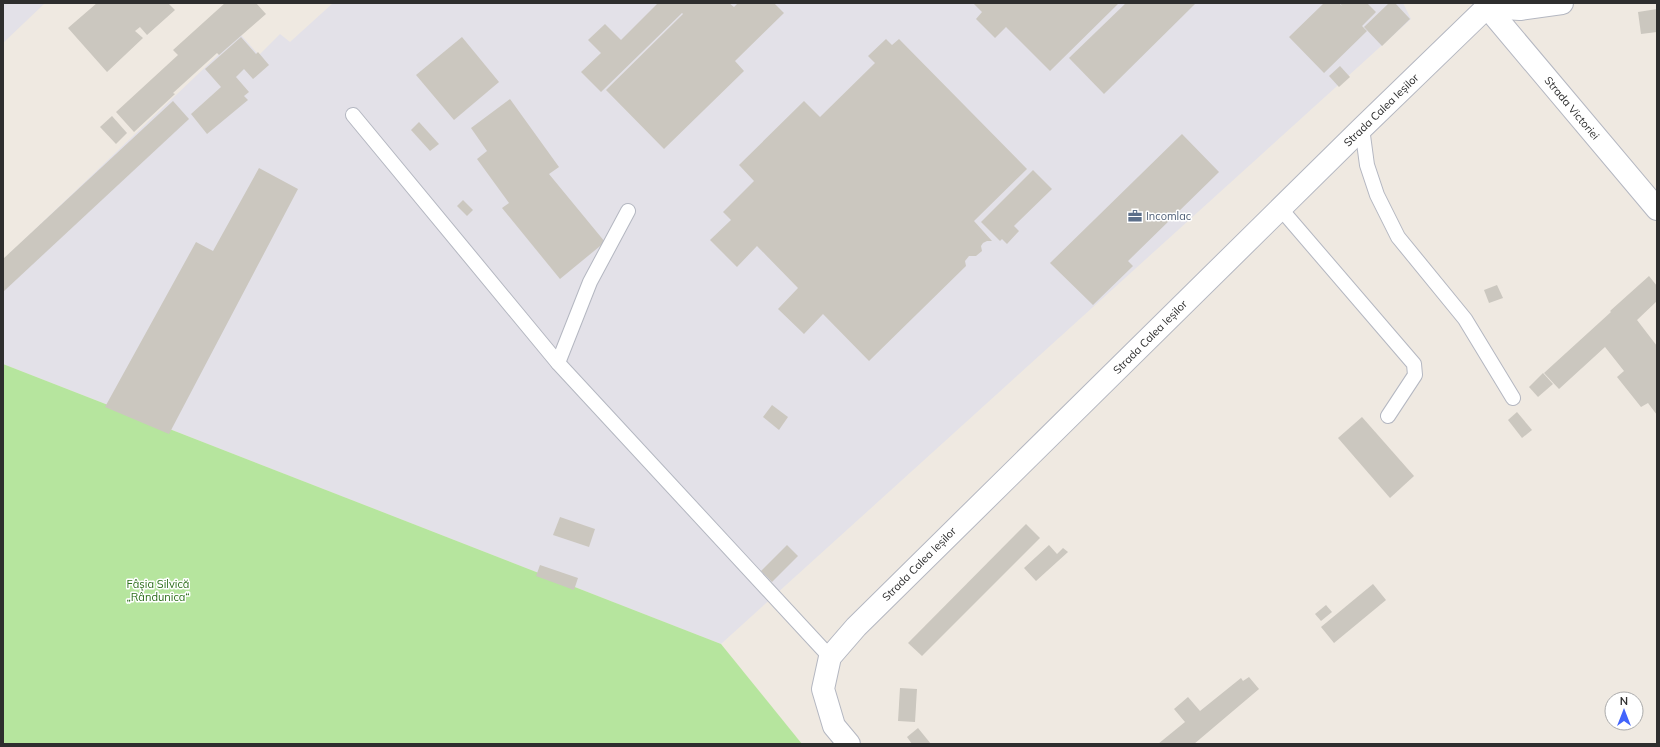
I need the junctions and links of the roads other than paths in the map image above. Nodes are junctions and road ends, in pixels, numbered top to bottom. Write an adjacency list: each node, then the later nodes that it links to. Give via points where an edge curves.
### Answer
1 (1562, 3): 2 (street, via 1520,9)
2 (1487, 7): 4 (street, Strada Calea Ieșilor); 6 (street, Strada Victoriei)
3 (353, 115): 8 (lane)
4 (1362, 128): 5 (street, Strada Calea Ieșilor); 9 (lane, via 1367,165 1376,195 1398,237 1464,319)
5 (1280, 208): 10 (lane, via 1414,364 1415,375); 11 (street, Strada Calea Ieșilor, via 856,627)
6 (1657, 209)
7 (628, 211): 8 (lane, via 590,282)
8 (558, 363): 11 (lane)
9 (1513, 398)
10 (1388, 416)
11 (830, 657): 12 (street, Strada Calea Ieșilor, via 823,689 834,726)
12 (849, 744)

